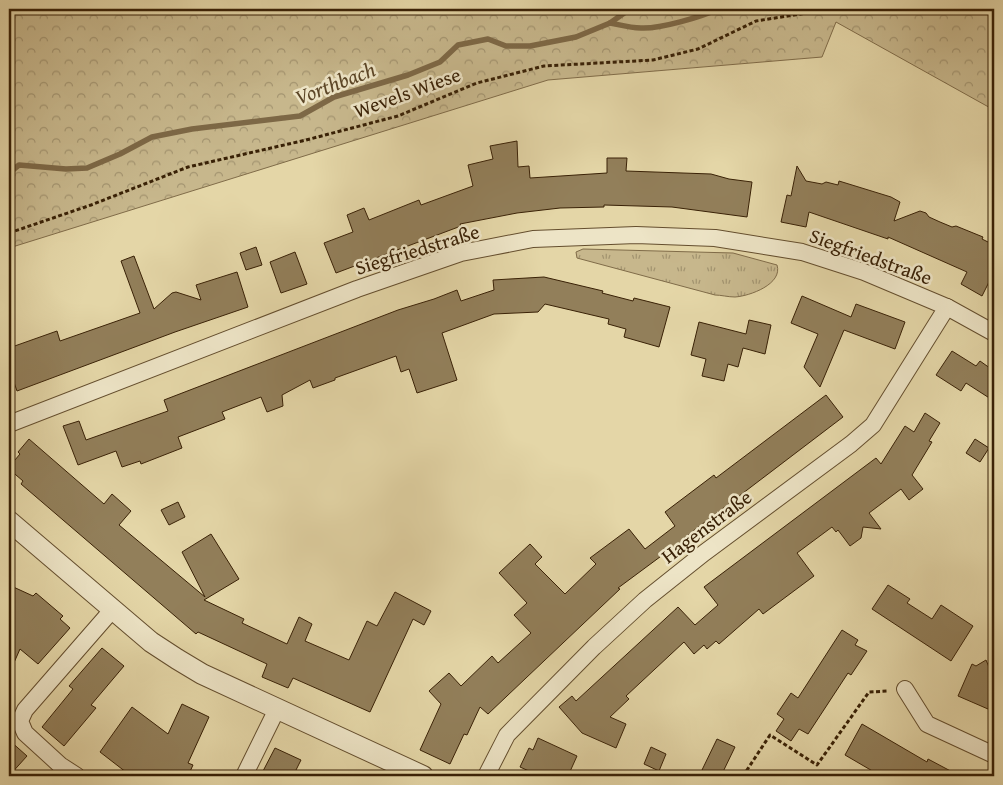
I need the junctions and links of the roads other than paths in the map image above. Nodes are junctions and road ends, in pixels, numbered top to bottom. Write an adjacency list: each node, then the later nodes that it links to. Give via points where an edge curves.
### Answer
1 (947, 307): 2 (street, Siegfriedstraße); 3 (street, Siegfriedstraße, via 864,272 802,252 716,238 636,235 533,239 461,253 357,289); 12 (street, Hagenstraße, via 873,424 645,600 507,734)
2 (994, 333)
3 (9, 424)
4 (9, 521): 5 (street)
5 (113, 609): 7 (street, via 177,660); 9 (street, via 24,710 20,721 25,733)
6 (905, 689): 8 (street, via 927,724)
7 (277, 709): 10 (street); 11 (street)
8 (994, 755)
9 (76, 776)
10 (244, 776)
11 (424, 776)
12 (486, 776)

